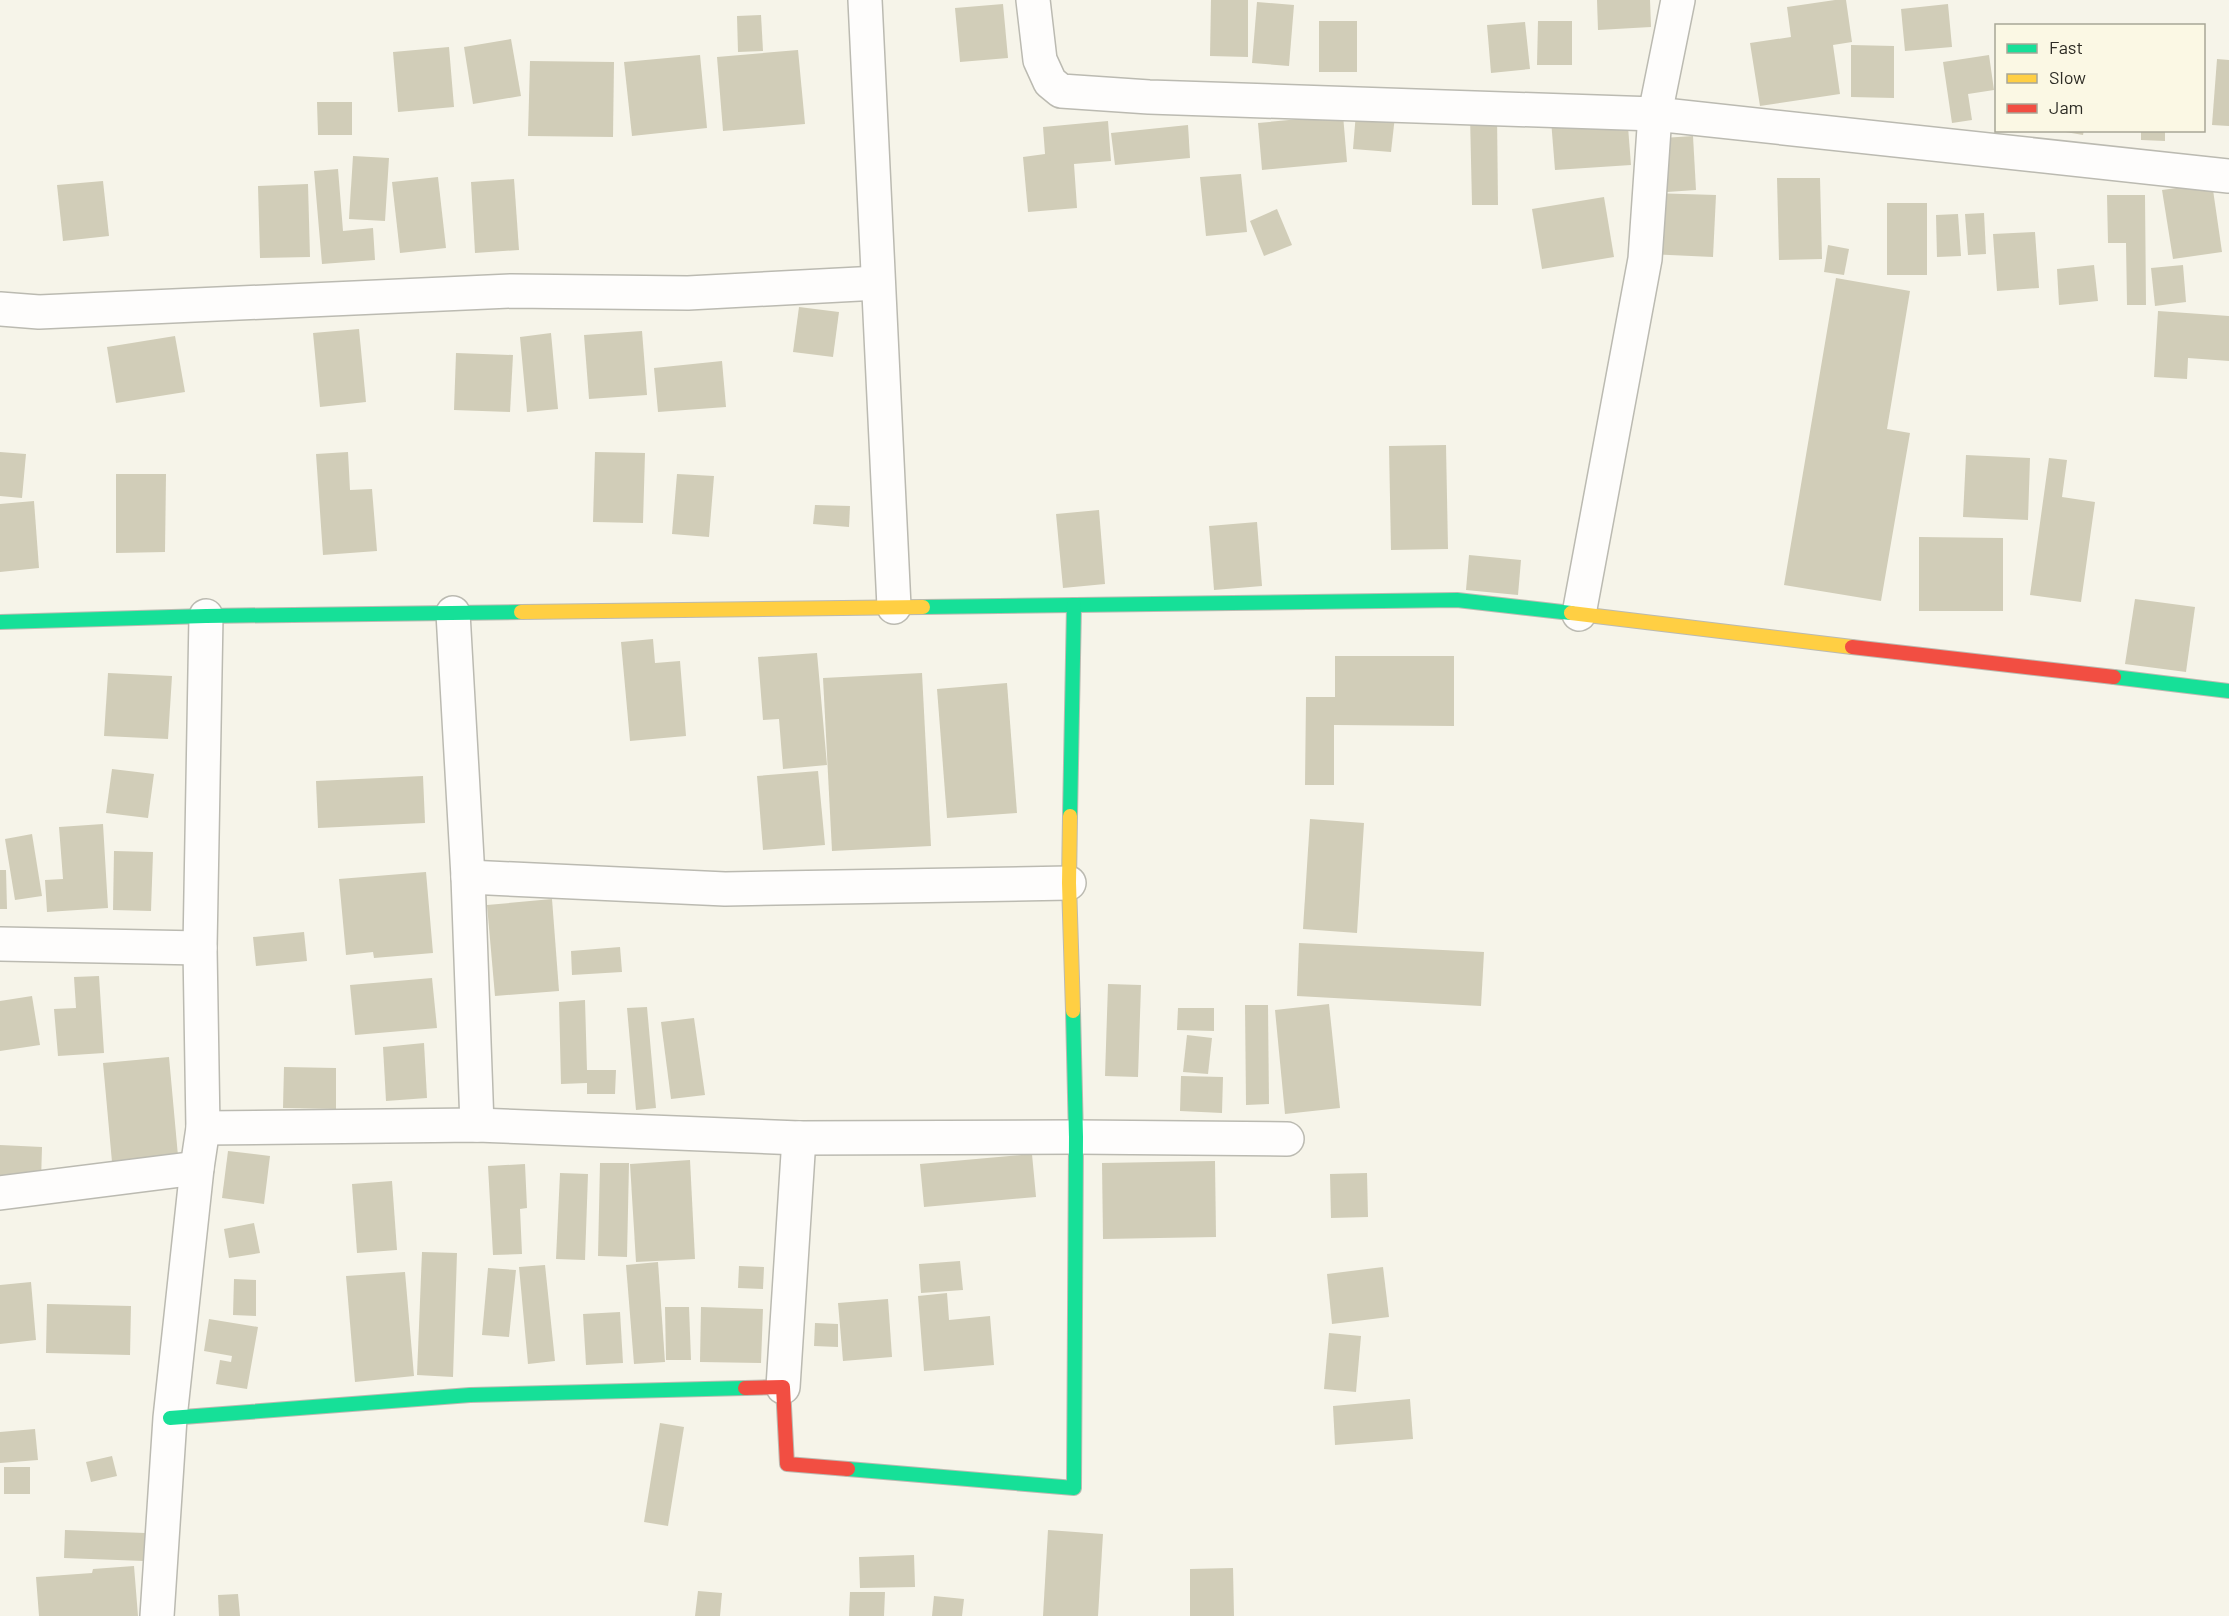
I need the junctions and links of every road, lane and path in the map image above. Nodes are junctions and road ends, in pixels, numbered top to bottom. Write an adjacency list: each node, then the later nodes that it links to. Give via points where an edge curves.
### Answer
1 (865, 0): 6 (street)
2 (1033, 0): 4 (street, via 1040,60 1050,82 1061,91)
3 (1678, 0): 4 (street)
4 (1655, 114): 5 (street); 11 (street, via 1645,259)
5 (2229, 176)
6 (878, 283): 7 (street, via 688,293 511,291 39,312); 9 (street)
7 (0, 309)
8 (1074, 605): 9 (street); 11 (street, via 1456,600); 16 (street)
9 (894, 607): 10 (street)
10 (453, 613): 12 (street); 15 (street)
11 (1579, 614): 14 (street)
12 (206, 616): 13 (street); 18 (street)
13 (0, 622)
14 (2229, 691)
15 (468, 877): 16 (street, via 725,889); 19 (street)
16 (1069, 883): 21 (street)
17 (0, 944): 18 (street)
18 (200, 948): 20 (street)
19 (477, 1125): 20 (street); 22 (street)
20 (203, 1128): 24 (street)
21 (1076, 1137): 22 (street); 23 (street); 26 (street, via 1074,1488 787,1464)
22 (799, 1138): 26 (street)
23 (1287, 1139)
24 (196, 1168): 25 (street); 27 (street)
25 (0, 1193)
26 (783, 1387): 27 (street, via 470,1395)
27 (170, 1418): 28 (street)
28 (157, 1616)

